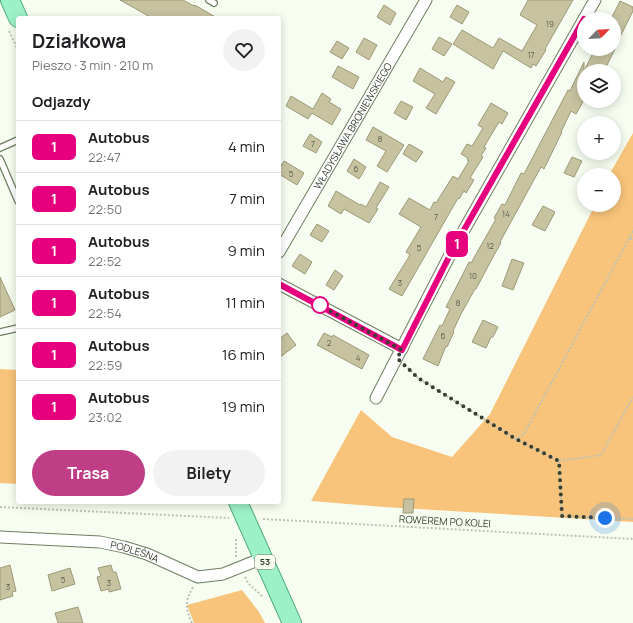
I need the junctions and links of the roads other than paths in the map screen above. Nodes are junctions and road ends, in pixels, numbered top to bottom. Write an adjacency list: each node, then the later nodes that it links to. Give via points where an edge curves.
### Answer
1 (209, 0): 5 (lane)
2 (426, 0): 13 (street, WŁADYSŁAWA BRONIEWSKIEGO)
3 (595, 0): 6 (street)
4 (8, 1): 7 (main road)
5 (214, 4)
6 (588, 12)
7 (17, 16)
8 (577, 31): 17 (street, via 452,251)
9 (16, 141): 10 (lane)
10 (0, 148)
11 (0, 159): 12 (lane)
12 (16, 196)
13 (281, 249)
14 (281, 285): 17 (street)
15 (16, 328): 16 (lane)
16 (0, 332)
17 (399, 354): 18 (street)
18 (376, 398)
19 (236, 510): 21 (main road, 53)
20 (0, 537): 21 (street, PODLEŚNA, via 100,542 147,554 198,577 223,574)
21 (264, 558): 22 (main road, 53)
22 (292, 623)

